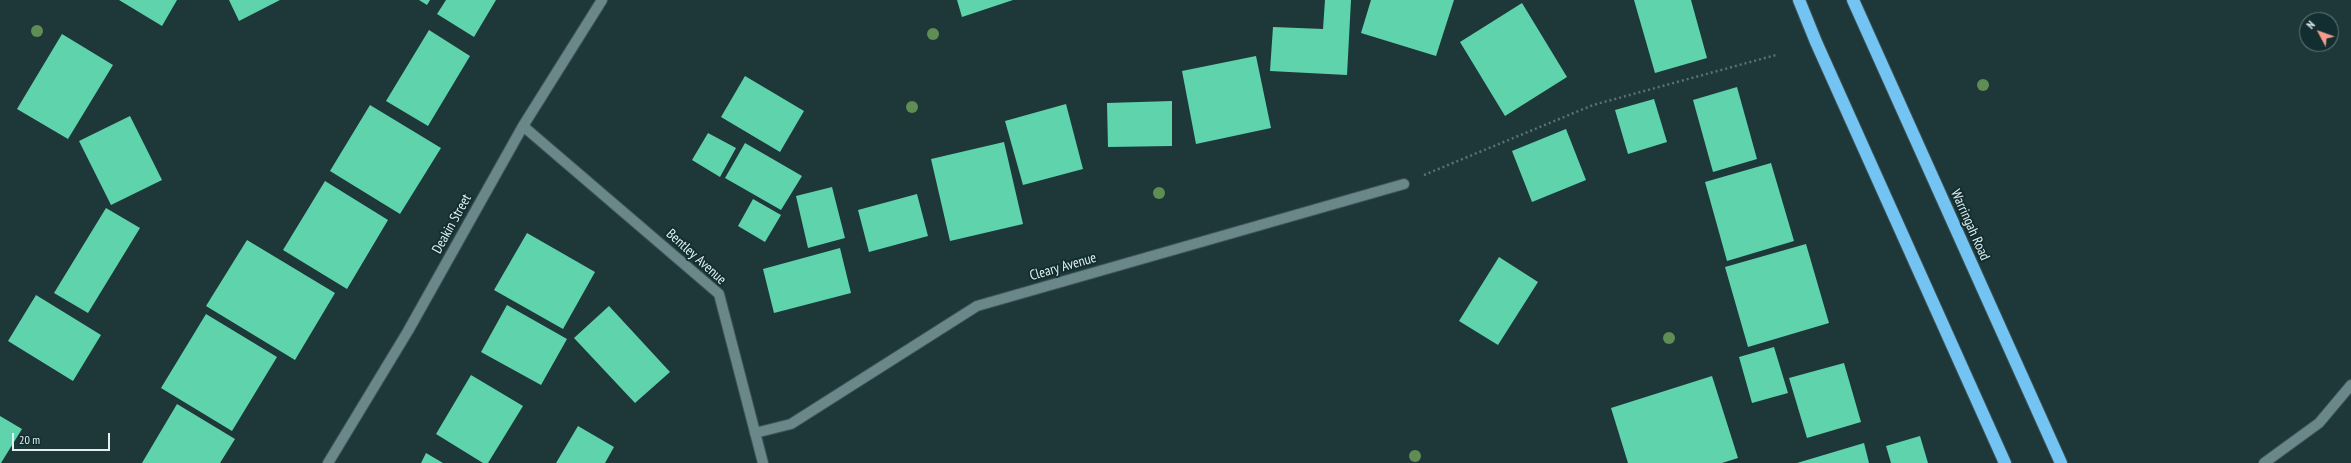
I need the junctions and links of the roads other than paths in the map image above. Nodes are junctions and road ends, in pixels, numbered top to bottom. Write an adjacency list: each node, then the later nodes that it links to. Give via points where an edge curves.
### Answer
1 (602, 0): 4 (street, Deakin Street)
2 (1799, 0): 10 (highway)
3 (1853, 0): 11 (highway, Warringah Road)
4 (523, 126): 7 (street, Bentley Avenue, via 719,294); 8 (street, Deakin Street, via 408,331)
5 (1404, 184): 7 (street, Cleary Avenue, via 977,306 791,424)
6 (2351, 385): 12 (street, via 2319,424)
7 (755, 433): 9 (street, Bentley Avenue)
8 (328, 463)
9 (763, 463)
10 (2005, 463)
11 (2061, 463)
12 (2264, 463)

